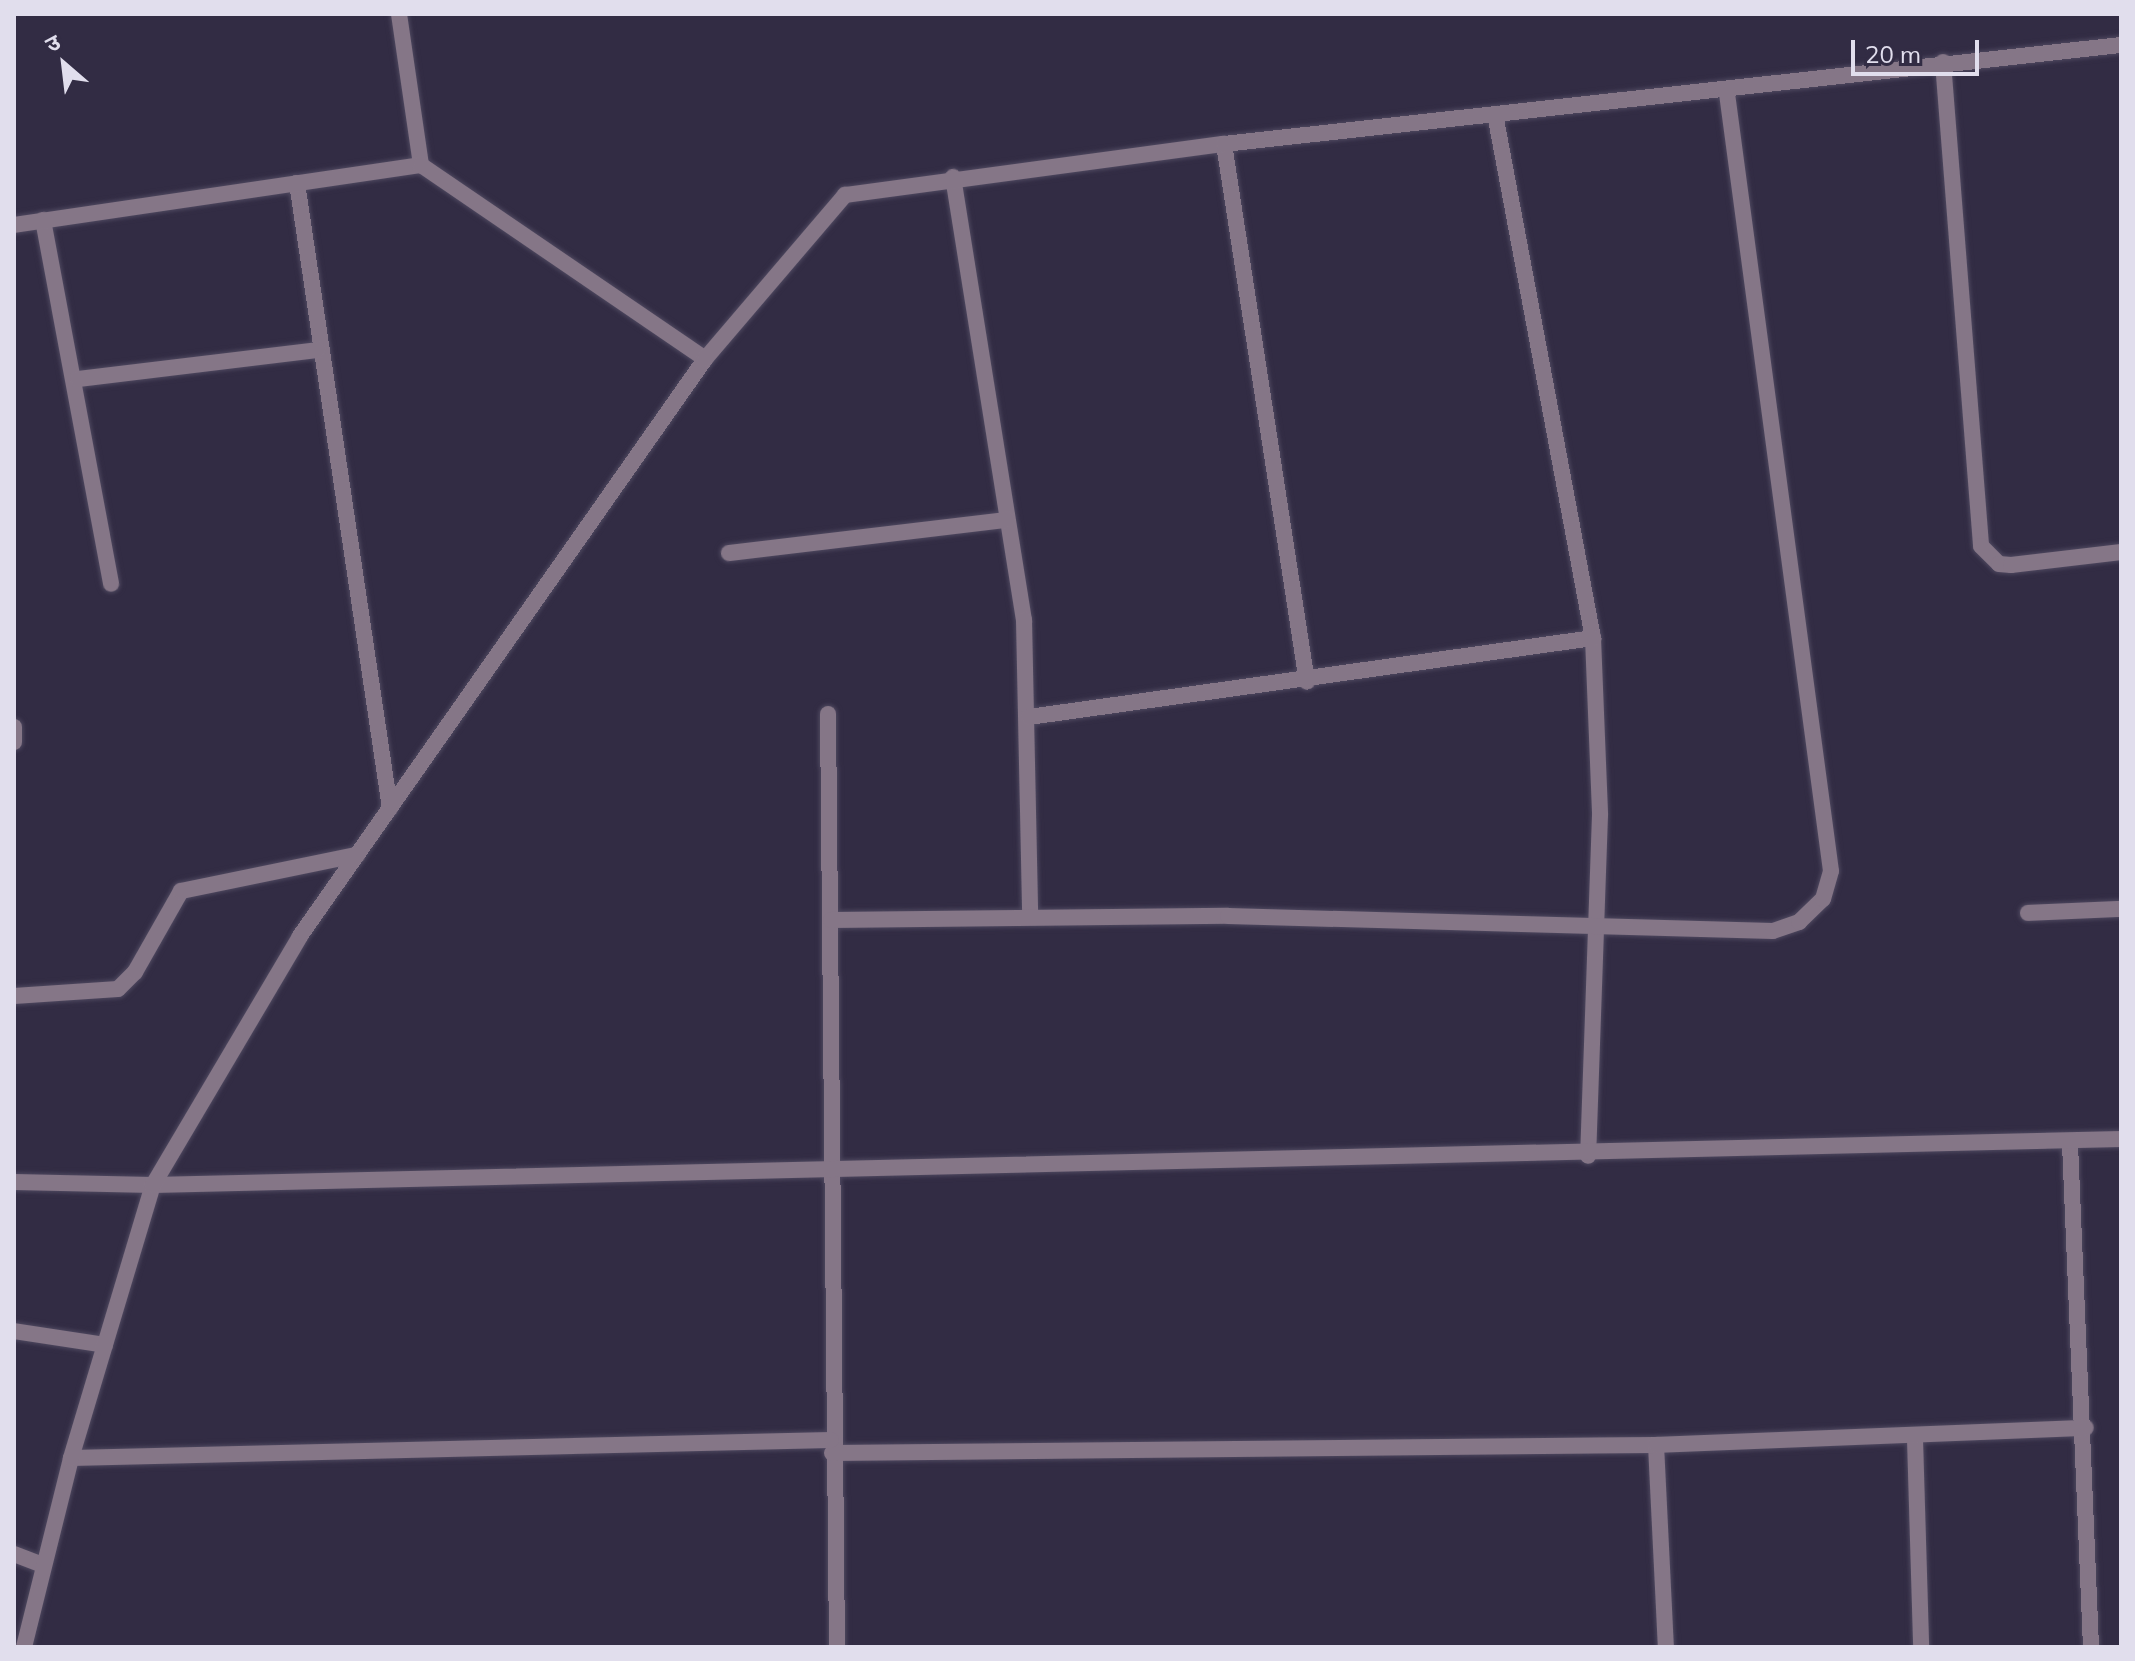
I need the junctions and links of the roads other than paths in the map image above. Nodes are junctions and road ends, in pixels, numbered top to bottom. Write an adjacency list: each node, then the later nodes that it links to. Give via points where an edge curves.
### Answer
1 (399, 14): 7 (street)
2 (2121, 45): 3 (street)
3 (1943, 62): 4 (street); 16 (street, via 1981,546 1999,564 2011,565)
4 (1727, 94): 5 (street); 31 (street, via 1831,871 1823,899 1799,922 1773,931)
5 (1495, 114): 6 (street); 19 (street)
6 (1224, 144): 8 (street); 20 (street)
7 (421, 165): 9 (street); 13 (street)
8 (953, 177): 13 (street, via 845,195); 15 (street)
9 (297, 183): 10 (street); 12 (street)
10 (43, 220): 11 (street); 14 (street)
11 (14, 225)
12 (317, 350): 14 (street); 25 (street)
13 (705, 359): 25 (street)
14 (78, 379): 18 (street)
15 (1007, 520): 17 (street); 22 (street, via 1024,620)
16 (2121, 552)
17 (729, 553)
18 (111, 584)
19 (1593, 638): 20 (street); 31 (street, via 1600,815)
20 (1307, 682): 22 (street)
21 (828, 714): 30 (street)
22 (1029, 717): 29 (street)
23 (14, 727): 24 (street)
24 (14, 742)
25 (390, 808): 26 (street)
26 (357, 855): 32 (street, via 181,891 135,972 118,989); 38 (street, via 300,936)
27 (2121, 909): 28 (street)
28 (2028, 913)
29 (1030, 917): 30 (street); 31 (street)
30 (831, 920): 36 (street)
31 (1593, 928): 35 (street)
32 (14, 996)
33 (2121, 1139): 34 (street)
34 (2070, 1144): 35 (street); 41 (street)
35 (1588, 1156): 36 (street)
36 (827, 1166): 38 (street); 44 (street)
37 (14, 1182): 38 (street)
38 (153, 1185): 40 (street)
39 (14, 1331): 40 (street)
40 (105, 1345): 45 (street)
41 (2086, 1428): 42 (street); 52 (street)
42 (1915, 1439): 43 (street); 51 (street)
43 (1656, 1445): 44 (street); 50 (street)
44 (831, 1447): 45 (street); 49 (street)
45 (71, 1458): 47 (street)
46 (14, 1554): 47 (street)
47 (42, 1565): 48 (street)
48 (24, 1647)
49 (837, 1647)
50 (1666, 1647)
51 (1921, 1647)
52 (2091, 1647)

